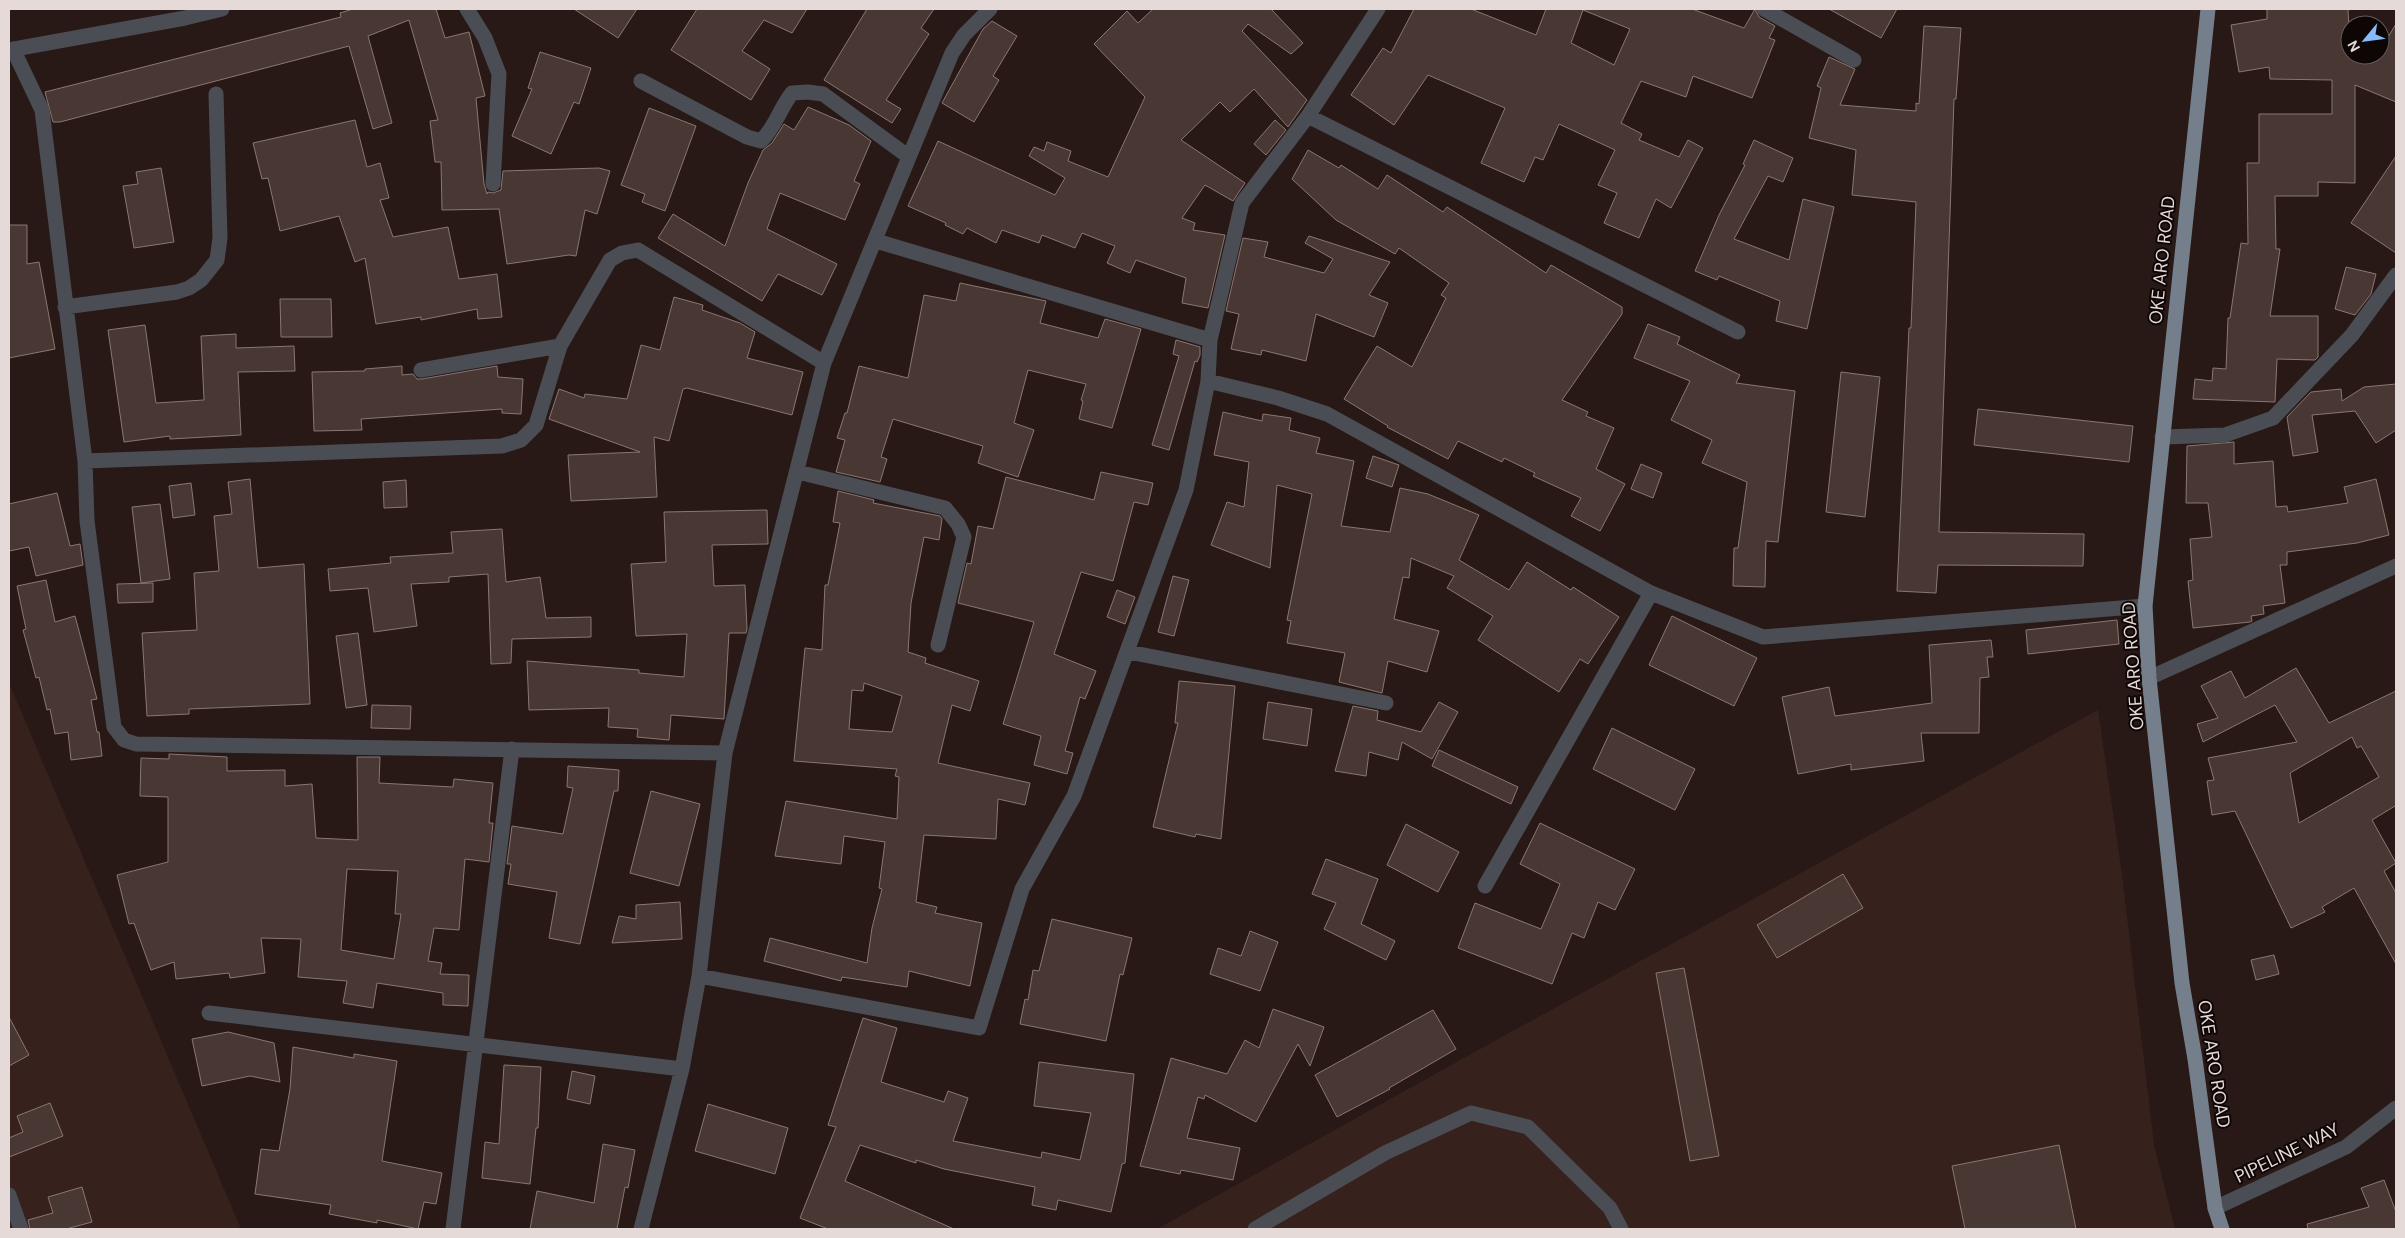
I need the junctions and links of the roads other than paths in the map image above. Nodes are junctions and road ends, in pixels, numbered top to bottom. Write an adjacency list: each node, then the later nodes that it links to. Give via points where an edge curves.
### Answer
1 (222, 9): 7 (street)
2 (467, 9): 13 (street, via 486,38 499,74)
3 (990, 9): 12 (street, via 964,34 952,53)
4 (1378, 9): 11 (street)
5 (1764, 9): 8 (street)
6 (2208, 9): 23 (main road, OKE ARO ROAD)
7 (11, 49): 16 (street, via 42,110)
8 (1854, 60)
9 (641, 81): 12 (street, via 747,137 761,141 792,93 823,94)
10 (216, 94): 16 (street, via 220,238 217,260 201,280 177,292)
11 (1308, 116): 17 (street); 18 (street, via 1242,203)
12 (909, 157): 14 (street)
13 (493, 184)
14 (876, 241): 18 (street); 20 (street)
15 (2396, 276): 23 (street, via 2352,335 2273,418 2225,435)
16 (65, 307): 24 (street)
17 (1738, 332)
18 (1210, 340): 22 (street)
19 (560, 346): 20 (street, via 610,260 622,253 638,250); 21 (street); 24 (street, via 536,425 521,440 502,446)
20 (824, 363): 25 (street)
21 (421, 370)
22 (1208, 381): 27 (street, via 1327,414); 30 (street, via 1186,490)
23 (2162, 437): 28 (main road, OKE ARO ROAD)
24 (85, 461): 33 (street, via 87,521 114,727 124,740 136,744)
25 (798, 472): 29 (street, via 945,508 958,524 964,537); 34 (street)
26 (2396, 566): 31 (street)
27 (1651, 593): 28 (street, via 1762,637); 35 (street)
28 (2145, 606): 31 (main road, OKE ARO ROAD)
29 (938, 645)
30 (1129, 652): 32 (street); 36 (street, via 1074,796 1022,889 979,1028)
31 (2149, 678): 42 (main road, OKE ARO ROAD, via 2182,983 2196,1059)
32 (1386, 703)
33 (512, 749): 34 (street); 38 (street)
34 (725, 753): 36 (street)
35 (1485, 886)
36 (699, 976): 39 (street)
37 (209, 1013): 38 (street)
38 (476, 1044): 39 (street); 45 (street)
39 (682, 1069): 43 (street)
40 (2396, 1108): 42 (street, PIPELINE WAY, via 2346,1147)
41 (9, 1195): 44 (street)
42 (2215, 1208): 48 (main road, OKE ARO ROAD)
43 (644, 1228)
44 (21, 1229)
45 (453, 1229)
46 (1254, 1229): 47 (street, via 1385,1153 1471,1113 1528,1127 1610,1208)
47 (1621, 1229)
48 (2222, 1229)

